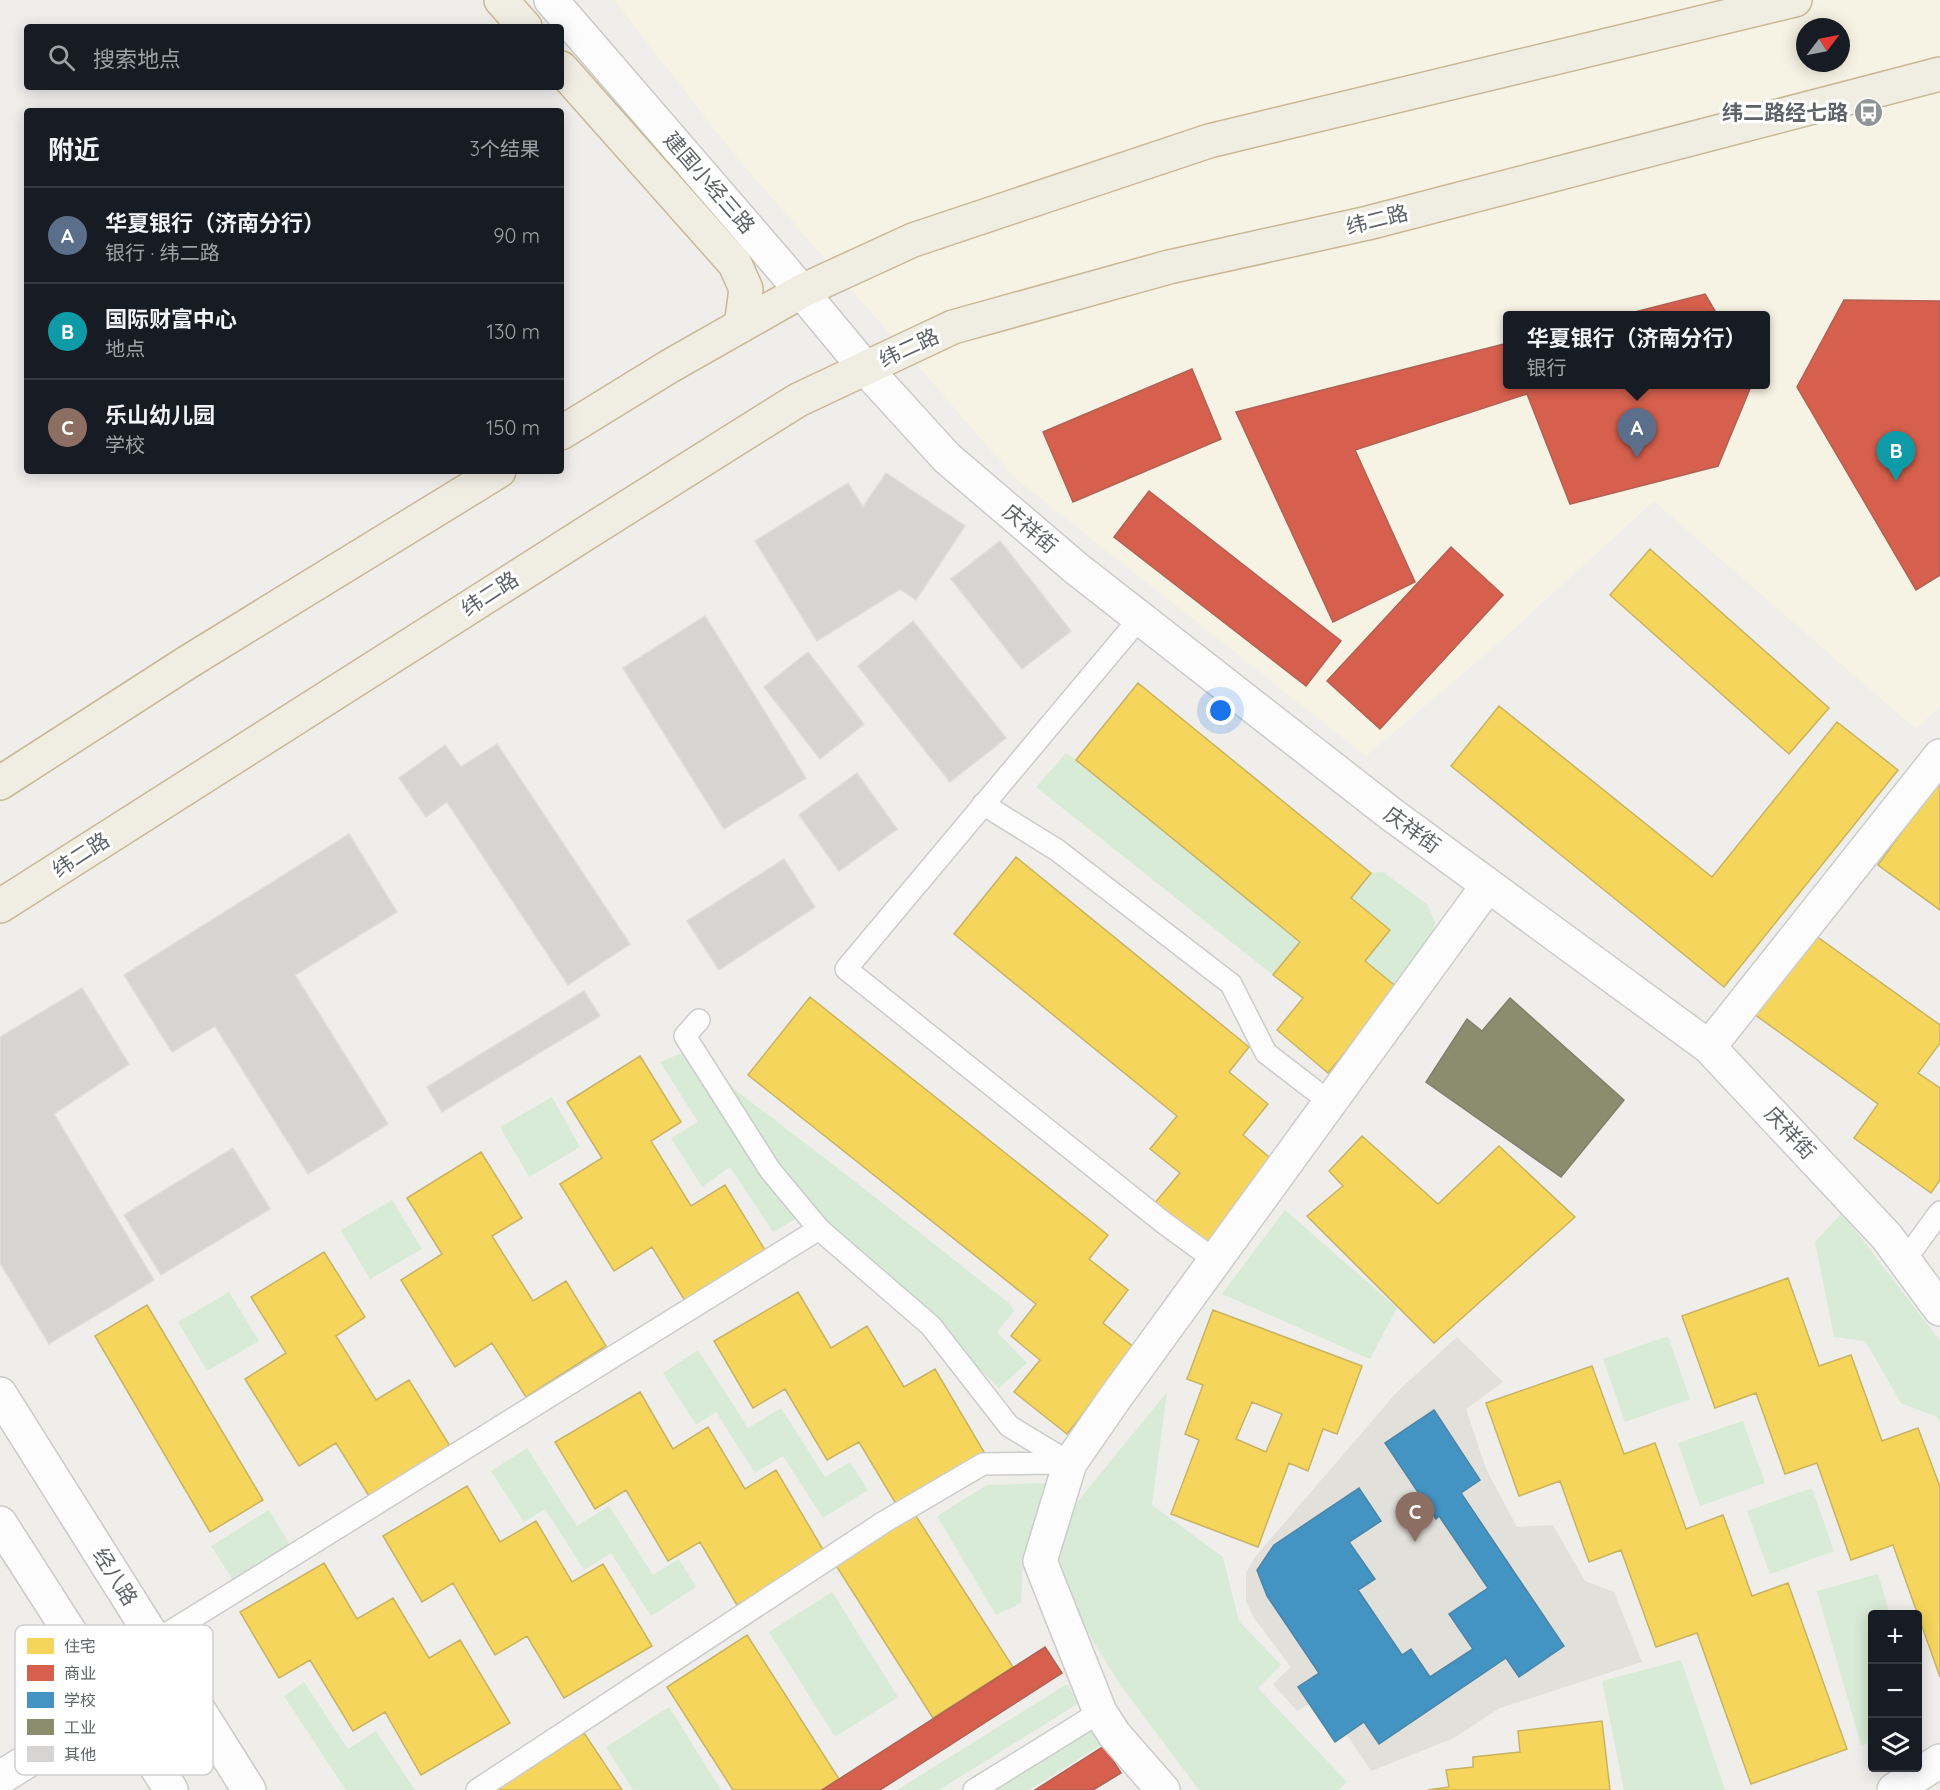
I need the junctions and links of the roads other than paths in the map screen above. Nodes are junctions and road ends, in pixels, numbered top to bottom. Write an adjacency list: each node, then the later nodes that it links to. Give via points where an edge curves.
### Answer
1 (501, 0): 4 (highway)
2 (551, 0): 7 (street, 建国小经三路)
3 (1795, 0): 7 (highway, via 1209,141 913,240)
4 (522, 24)
5 (564, 71): 8 (highway, via 735,264 746,289)
6 (1940, 74): 9 (highway, 纬二路, via 1368,223 1158,270 953,327)
7 (802, 291): 8 (highway); 9 (street, 建国小经三路)
8 (741, 326): 10 (highway)
9 (865, 368): 12 (street, 庆祥街, via 947,458); 17 (highway, 纬二路, via 798,400)
10 (564, 431)
11 (495, 474): 14 (highway, via 188,662)
12 (1139, 619): 15 (lane); 16 (street, 庆祥街)
13 (1940, 756): 19 (street)
14 (0, 783)
15 (984, 804): 20 (lane, via 1057,850 1231,984 1266,1053); 24 (lane, via 846,969)
16 (1488, 885): 19 (street, 庆祥街); 20 (street)
17 (0, 906)
18 (699, 1020): 22 (lane, via 685,1036 770,1170)
19 (1709, 1047): 23 (street, 庆祥街)
20 (1331, 1103): 24 (street)
21 (1940, 1212): 23 (lane)
22 (819, 1229): 27 (lane, via 931,1326 1010,1426); 31 (lane)
23 (1905, 1260): 25 (street, 庆祥街)
24 (1216, 1261): 27 (street)
25 (1940, 1309)
26 (0, 1394): 30 (street, 经八路)
27 (1070, 1463): 32 (street, via 1040,1561); 40 (lane, via 983,1464 884,1522)
28 (0, 1523): 29 (street)
29 (66, 1625)
30 (145, 1625)
31 (181, 1625)
32 (1100, 1713): 41 (lane); 42 (street)
33 (213, 1733): 39 (street, 经八路)
34 (1940, 1761): 43 (street)
35 (15, 1769): 37 (street)
36 (161, 1775): 38 (street)
37 (0, 1778)
38 (171, 1790)
39 (249, 1790)
40 (477, 1790)
41 (974, 1790)
42 (1163, 1790)
43 (1894, 1790)

